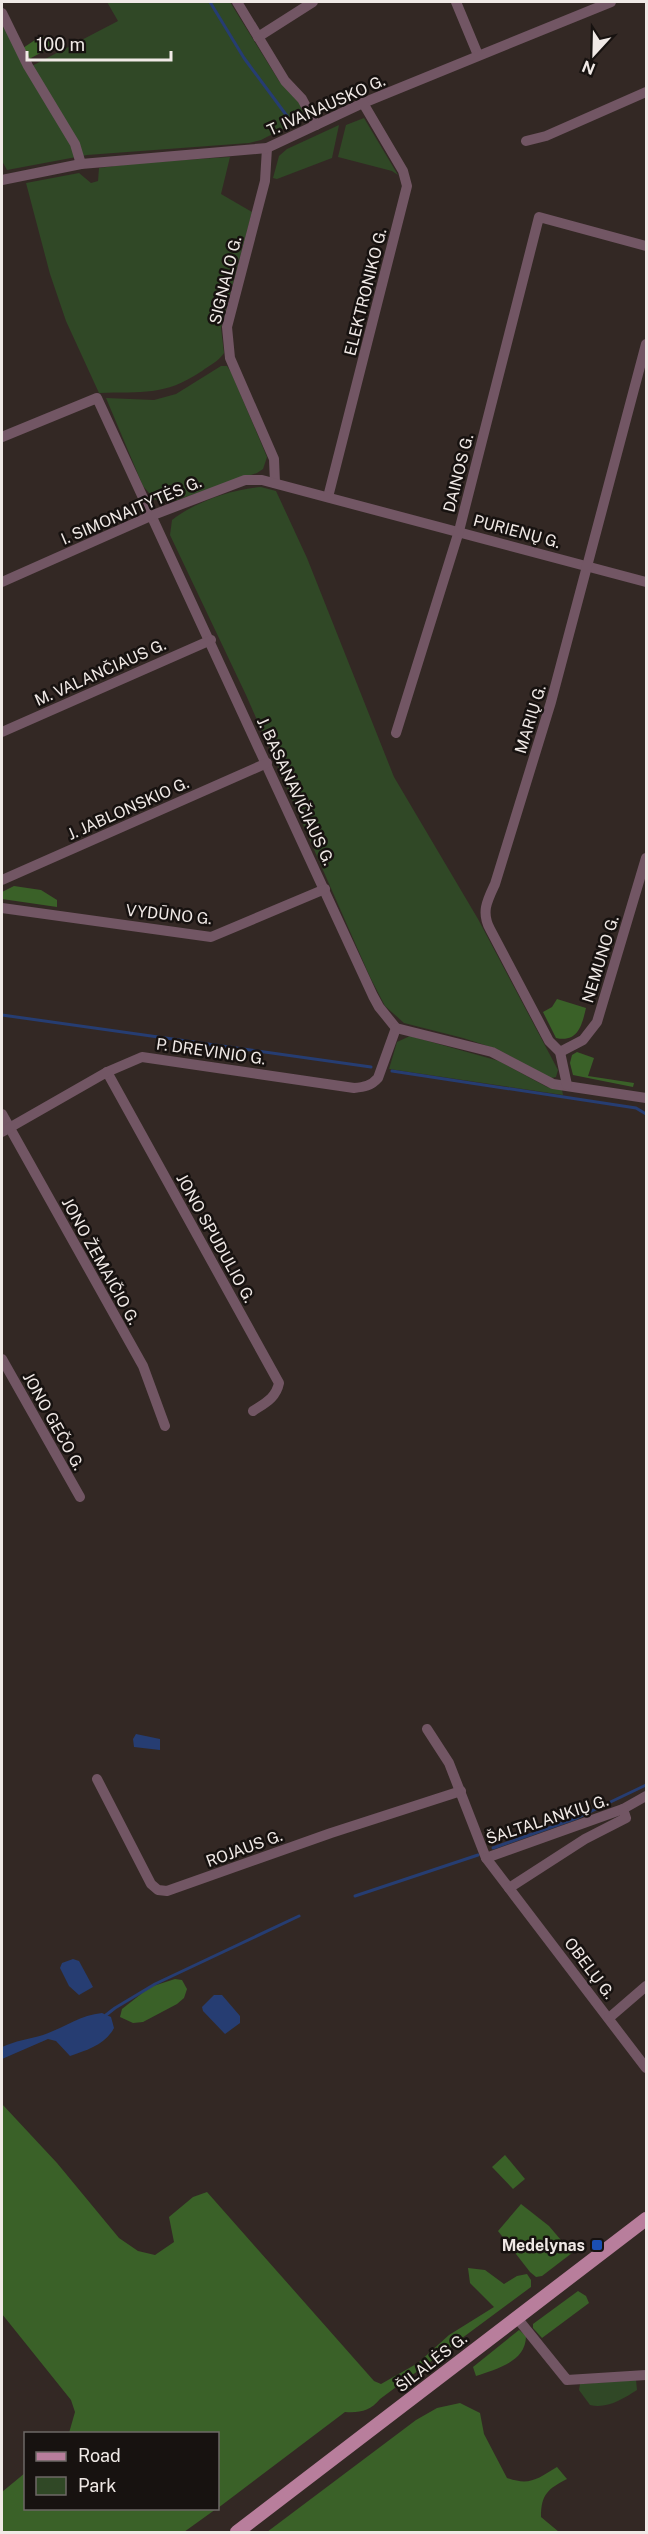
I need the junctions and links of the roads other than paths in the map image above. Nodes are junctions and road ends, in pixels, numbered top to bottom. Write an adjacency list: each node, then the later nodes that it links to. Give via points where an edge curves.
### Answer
1 (237, 2): 6 (street)
2 (313, 2): 6 (street)
3 (456, 2): 7 (street)
4 (611, 2): 7 (street, T. IVANAUSKO G.)
5 (2, 13): 13 (street, via 28,66 75,144)
6 (258, 37): 10 (street)
7 (478, 55): 9 (street, T. IVANAUSKO G.)
8 (646, 92): 11 (street)
9 (363, 103): 10 (street, T. IVANAUSKO G.); 19 (street, ELEKTRONIKO G., via 403,171 407,186)
10 (316, 125): 12 (street, T. IVANAUSKO G.)
11 (526, 141)
12 (267, 148): 13 (street, T. IVANAUSKO G.); 18 (street, SIGNALO G., via 265,181 227,327 227,343 274,459)
13 (81, 164): 14 (street, T. IVANAUSKO G.)
14 (2, 180)
15 (646, 246): 21 (street, DAINOS G., via 539,218)
16 (646, 344): 22 (street, MARIŲ G.)
17 (2, 438): 20 (street, J. BASANAVIČIAUS G., via 97,399)
18 (275, 483): 19 (street, PURIENŲ G.); 20 (street, I. SIMONAITYTĖS G., via 245,480)
19 (328, 497): 21 (street, PURIENŲ G.)
20 (153, 515): 23 (street, I. SIMONAITYTĖS G.); 25 (street, J. BASANAVIČIAUS G.)
21 (459, 531): 22 (street, PURIENŲ G.); 27 (street, DAINOS G.)
22 (588, 566): 24 (street, PURIENŲ G.); 34 (street, MARIŲ G., via 551,702 484,918 549,1041)
23 (2, 582)
24 (646, 582)
25 (211, 640): 26 (street, M. VALANČIAUS G.); 28 (street, J. BASANAVIČIAUS G.)
26 (2, 732)
27 (396, 733)
28 (267, 763): 30 (street, J. JABLONSKIO G.); 31 (street, J. BASANAVIČIAUS G.)
29 (646, 858): 34 (street, NEMUNO G., via 597,1022 583,1040)
30 (2, 880)
31 (325, 889): 32 (street, VYDŪNO G., via 211,937); 33 (street, J. BASANAVIČIAUS G., via 379,1007)
32 (2, 908)
33 (396, 1028): 35 (street, P. DREVINIO G., via 378,1078 363,1087 154,1057 132,1060); 36 (street, via 492,1052 541,1079)
34 (560, 1052): 36 (street, MARIŲ G.)
35 (107, 1072): 39 (street, P. DREVINIO G.); 41 (street, JONO SPUDULIO G., via 279,1383 278,1392)
36 (567, 1085): 37 (street)
37 (646, 1098)
38 (2, 1114): 39 (street, JONO ŽEMAIČIO G.)
39 (6, 1130): 42 (street, JONO ŽEMAIČIO G., via 143,1366)
40 (2, 1359): 43 (street, JONO GEČO G.)
41 (253, 1411)
42 (165, 1426)
43 (80, 1497)
44 (427, 1729): 46 (street, ŠALTALANKIŲ G.)
45 (97, 1779): 46 (street, ROJAUS G., via 151,1884 167,1891)
46 (461, 1791): 49 (street, ŠALTALANKIŲ G.)
47 (646, 1797): 48 (street, ŠALTALANKIŲ G.)
48 (623, 1809): 49 (street, ŠALTALANKIŲ G.); 50 (street, via 626,1818 585,1839)
49 (486, 1858): 50 (street, OBELŲ G.)
50 (509, 1888): 52 (street, OBELŲ G.)
51 (646, 1986): 52 (street)
52 (609, 2018): 53 (street, OBELŲ G.)
53 (646, 2068)
54 (646, 2219): 55 (main road, ŠILALĖS G.)
55 (517, 2318): 56 (street, via 567,2380); 57 (main road, ŠILALĖS G.)
56 (646, 2375)
57 (237, 2532)

